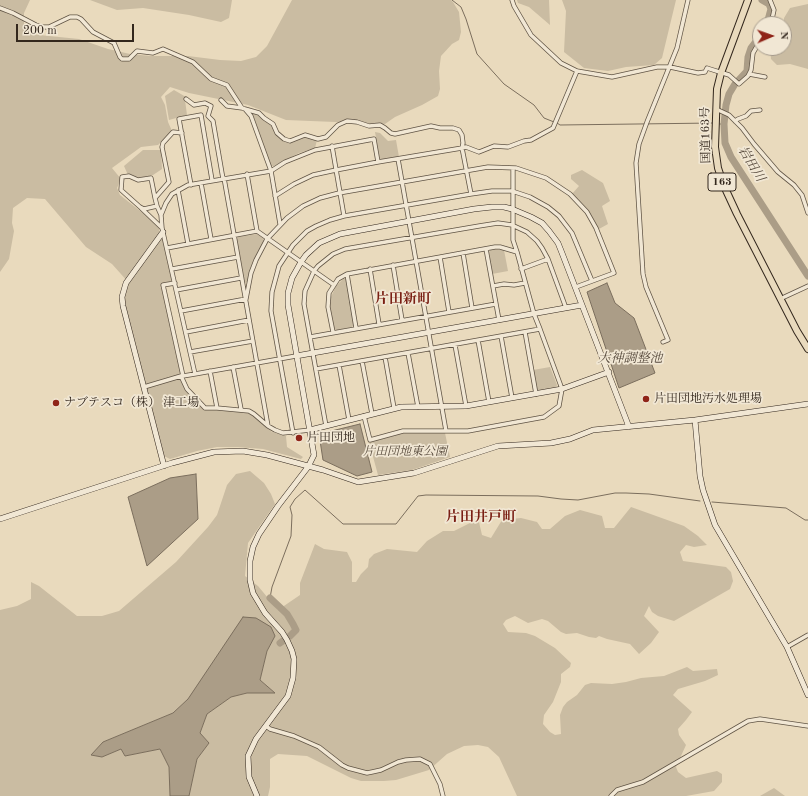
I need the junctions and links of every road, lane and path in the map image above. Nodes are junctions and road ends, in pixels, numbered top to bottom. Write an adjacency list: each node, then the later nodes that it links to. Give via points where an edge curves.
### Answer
1 (512, 0): 9 (street, via 531,35 561,63)
2 (688, 0): 8 (street)
3 (748, 0): 10 (highway, 国道163号 / 163)
4 (770, 0): 6 (street, via 774,10)
5 (0, 8): 15 (street, via 42,27 49,27 70,17 79,17 92,32 114,43 122,59 129,59 137,52 153,53 166,49 193,62 211,79 227,85)
6 (773, 16)
7 (753, 56): 11 (street)
8 (670, 67): 9 (street, via 657,67 612,77); 10 (street, via 698,73 705,72 707,68); 106 (street, via 639,144 636,163 643,274 668,340)
9 (577, 70): 21 (street, via 553,128 508,148 494,146 479,152)
10 (721, 73): 11 (street, via 729,75 739,84); 16 (highway, 国道163号 / 163, via 717,94)
11 (749, 74): 12 (street)
12 (765, 77)
13 (186, 99): 29 (street, via 194,105 205,103 211,106 208,116 213,121)
14 (221, 100): 15 (street, via 227,106)
15 (243, 109): 21 (street, via 259,113 273,124 284,139 290,141 305,135 322,138 338,125 349,121 369,126 380,125 395,134 429,126 453,128 459,130 462,135); 26 (street, via 251,116)
16 (719, 110): 18 (street); 83 (highway, 国道163号 / 163, via 715,147 720,176)
17 (760, 110): 18 (street, via 751,111)
18 (735, 121): 44 (street, via 778,172 800,192)
19 (182, 133): 30 (street, via 179,120 201,115); 33 (street); 39 (street, via 172,132 163,143 169,182)
20 (332, 146): 23 (street, via 374,139); 25 (street); 26 (street, via 299,155)
21 (462, 148): 22 (street); 27 (street)
22 (398, 159): 23 (street); 31 (street)
23 (378, 162): 25 (street)
24 (512, 168): 27 (street, via 488,167); 35 (street); 74 (street, via 555,183 587,212 614,273)
25 (336, 170): 36 (street); 38 (street, via 294,184)
26 (271, 171): 28 (street); 38 (street)
27 (466, 171): 31 (street); 37 (street)
28 (247, 174): 29 (street); 51 (street)
29 (224, 178): 30 (street); 52 (street)
30 (212, 180): 32 (street)
31 (402, 182): 36 (street); 40 (street)
32 (201, 183): 33 (street); 54 (street)
33 (191, 185): 34 (street)
34 (178, 190): 45 (street, via 168,198); 56 (street)
35 (512, 191): 37 (street); 43 (street); 74 (street, via 542,203 563,221 575,240)
36 (339, 193): 46 (street); 48 (street, via 302,206)
37 (471, 194): 40 (street)
38 (275, 196): 48 (street)
39 (155, 198): 41 (street); 42 (street, via 151,178 138,180 129,176 122,177 121,190)
40 (406, 205): 46 (street); 47 (street)
41 (157, 206): 42 (street, via 144,209); 45 (street)
42 (140, 207): 50 (street)
43 (512, 209): 47 (street, via 486,208); 49 (street); 80 (street, via 531,217 549,231 560,248)
44 (808, 213)
45 (161, 215): 50 (street)
46 (344, 216): 59 (street, via 316,226 300,237)
47 (409, 221): 53 (street); 66 (street, via 334,236 319,243)
48 (280, 224): 55 (street)
49 (512, 225): 53 (street, via 489,224); 60 (street); 64 (street, via 532,236)
50 (163, 230): 57 (street); 125 (street, via 126,283 122,293)
51 (257, 231): 52 (street); 55 (street)
52 (234, 236): 54 (street); 62 (street)
53 (412, 238): 65 (street); 71 (street, via 345,249 329,257)
54 (211, 239): 56 (street)
55 (267, 239): 59 (street); 82 (street, via 256,260)
56 (188, 244): 57 (street)
57 (167, 248): 68 (street)
58 (486, 248): 60 (street, via 500,247); 61 (street); 78 (street)
59 (287, 252): 66 (street); 115 (street, via 276,274 271,299)
60 (517, 252): 70 (street)
61 (463, 253): 63 (street); 86 (street)
62 (238, 257): 68 (street); 73 (street)
63 (440, 257): 65 (street); 89 (street)
64 (548, 258): 70 (street); 87 (street)
65 (416, 261): 67 (street); 91 (street)
66 (300, 262): 71 (street); 113 (street, via 292,278 288,300)
67 (393, 265): 69 (street); 93 (street)
68 (172, 269): 75 (street)
69 (370, 269): 72 (street); 95 (street)
70 (521, 269): 76 (street)
71 (314, 271): 77 (street); 103 (street, via 305,291)
72 (347, 274): 77 (street); 96 (street)
73 (241, 278): 81 (street); 82 (street)
74 (592, 281): 80 (street)
75 (175, 283): 81 (street); 124 (street, via 163,285)
76 (525, 283): 78 (street); 90 (street)
77 (334, 285): 99 (street, via 328,302)
78 (493, 286): 84 (street)
79 (808, 286): 83 (street)
80 (576, 287): 85 (street)
81 (176, 290): 88 (street)
82 (246, 299): 88 (street); 92 (street)
83 (780, 299): 109 (highway, 国道163号 / 163)
84 (496, 304): 86 (street); 94 (street)
85 (582, 305): 87 (street); 122 (street)
86 (472, 308): 89 (street)
87 (566, 308): 90 (street)
88 (181, 311): 98 (street)
89 (449, 312): 91 (street)
90 (534, 314): 94 (street); 97 (street)
91 (426, 316): 93 (street); 100 (street)
92 (249, 320): 98 (street); 105 (street)
93 (402, 320): 95 (street)
94 (498, 320): 100 (street)
95 (379, 324): 96 (street)
96 (356, 328): 99 (street)
97 (540, 329): 101 (street); 126 (street)
98 (186, 332): 110 (street)
99 (333, 332): 103 (street)
100 (429, 332): 108 (street); 111 (street)
101 (525, 332): 102 (street); 127 (street)
102 (501, 336): 104 (street); 128 (street)
103 (310, 337): 111 (street)
104 (478, 340): 107 (street); 129 (street)
105 (253, 342): 110 (street); 117 (street)
106 (663, 342)
107 (455, 345): 108 (street); 132 (street)
108 (432, 349): 112 (street); 131 (street)
109 (808, 349)
110 (190, 352): 123 (street)
111 (312, 353): 113 (street); 120 (street)
112 (408, 353): 114 (street); 133 (street)
113 (296, 356): 115 (street); 144 (street)
114 (385, 357): 116 (street); 135 (street)
115 (280, 359): 117 (street); 146 (street)
116 (362, 361): 118 (street); 137 (street)
117 (256, 363): 119 (street); 141 (street)
118 (338, 365): 120 (street); 139 (street)
119 (233, 367): 121 (street); 136 (street)
120 (316, 369): 142 (street)
121 (210, 371): 123 (street); 134 (street)
122 (609, 372): 126 (street); 143 (street)
123 (195, 374): 124 (street)
124 (182, 376): 125 (street); 134 (street, via 187,389 205,408)
125 (144, 387): 147 (street)
126 (562, 389): 127 (street); 145 (street, via 559,406 544,417 468,431)
127 (536, 394): 128 (street)
128 (512, 398): 129 (street)
129 (489, 402): 132 (street)
130 (808, 404): 140 (street)
131 (442, 406): 132 (street); 133 (street); 145 (street)
132 (466, 406)
133 (418, 407): 135 (street)
134 (217, 408): 136 (street)
135 (394, 408): 137 (street)
136 (241, 409): 141 (street, via 254,414)
137 (372, 414): 138 (street)
138 (364, 416): 139 (street); 145 (street, via 370,440 403,431)
139 (348, 420): 142 (street)
140 (695, 420): 143 (street); 151 (street, via 700,476 715,525)
141 (268, 426): 146 (street, via 280,432)
142 (326, 426): 144 (street)
143 (629, 427): 148 (street, via 593,430 551,443 498,446 414,473 370,481 353,481)
144 (310, 430): 146 (street); 148 (street, via 314,455)
145 (446, 431)
146 (293, 433)
147 (164, 466): 148 (street, via 206,454 243,451); 149 (street)
148 (308, 467): 153 (street, via 260,534 253,547 250,561 253,593 265,614 287,640 294,659 293,678 288,696)
149 (0, 519)
150 (808, 635): 151 (street)
151 (787, 647): 152 (street)
152 (808, 695)
153 (266, 726): 155 (street, via 248,756 249,777); 156 (street, via 319,747 348,768 366,772 381,770 406,760 420,759 430,764 434,770)
154 (808, 726): 157 (street, via 760,718 748,721 643,782 617,790)
155 (257, 796)
156 (443, 796)
157 (611, 796)

